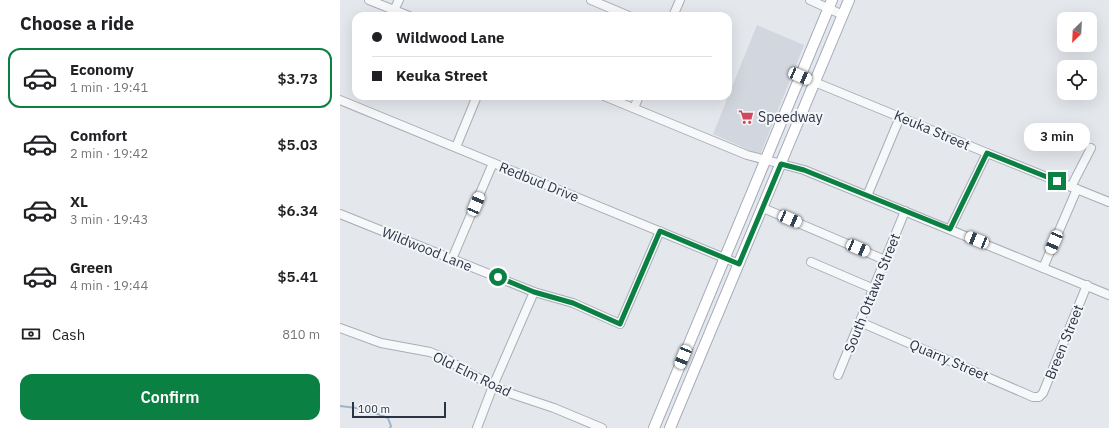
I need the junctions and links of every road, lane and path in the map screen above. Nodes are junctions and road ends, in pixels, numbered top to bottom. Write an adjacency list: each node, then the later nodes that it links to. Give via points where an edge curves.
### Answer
1 (369, 0): 8 (street)
2 (399, 0): 8 (street)
3 (591, 0): 10 (street)
4 (680, 0): 11 (street)
5 (810, 0): 7 (street)
6 (849, 0): 12 (main road)
7 (830, 4): 12 (street); 13 (main road)
8 (394, 10): 9 (street)
9 (399, 12)
10 (620, 12)
11 (675, 12)
12 (843, 14): 14 (main road)
13 (800, 76): 14 (street, Keuka Street); 24 (main road)
14 (814, 82): 20 (street, Keuka Street); 26 (main road)
15 (340, 100): 21 (street, Redbud Drive)
16 (475, 100): 21 (street)
17 (614, 100): 19 (street)
18 (638, 100): 19 (street)
19 (634, 108): 24 (street, via 747,155)
20 (900, 117): 23 (street, Keuka Street); 28 (street)
21 (456, 147): 25 (street, Redbud Drive)
22 (1091, 148): 27 (street)
23 (987, 153): 27 (street, Keuka Street); 33 (street)
24 (766, 160): 26 (street); 35 (main road)
25 (494, 163): 34 (street, Redbud Drive); 36 (street)
26 (781, 164): 28 (street, via 804,170); 30 (main road)
27 (1074, 188): 29 (street, Keuka Street); 40 (street)
28 (867, 196): 31 (street)
29 (1109, 202)
30 (763, 208): 37 (street); 39 (main road)
31 (905, 211): 33 (street); 37 (street, South Ottawa Street)
32 (340, 214): 36 (street, Wildwood Lane)
33 (950, 229): 40 (street)
34 (660, 231): 35 (street, Redbud Drive); 43 (street, Wildwood Lane, via 620,324 573,303)
35 (724, 258): 39 (street, Redbud Drive); 52 (main road)
36 (452, 259): 43 (street, Wildwood Lane)
37 (885, 260): 42 (street, South Ottawa Street)
38 (811, 262): 42 (street)
39 (739, 264): 53 (main road)
40 (1043, 268): 41 (street)
41 (1087, 285): 44 (street); 49 (street, Breen Street, via 1043,393)
42 (874, 289): 45 (street, South Ottawa Street)
43 (534, 292): 48 (street)
44 (1109, 294)
45 (860, 322): 47 (street, South Ottawa Street); 49 (street, Quarry Street, via 1033,397)
46 (340, 328): 48 (street, Old Elm Road, via 381,343 430,352 447,358)
47 (838, 375)
48 (492, 386): 50 (street); 51 (street, Old Elm Road)
49 (1039, 397)
50 (477, 428)
51 (602, 428)
52 (654, 428)
53 (670, 428)

